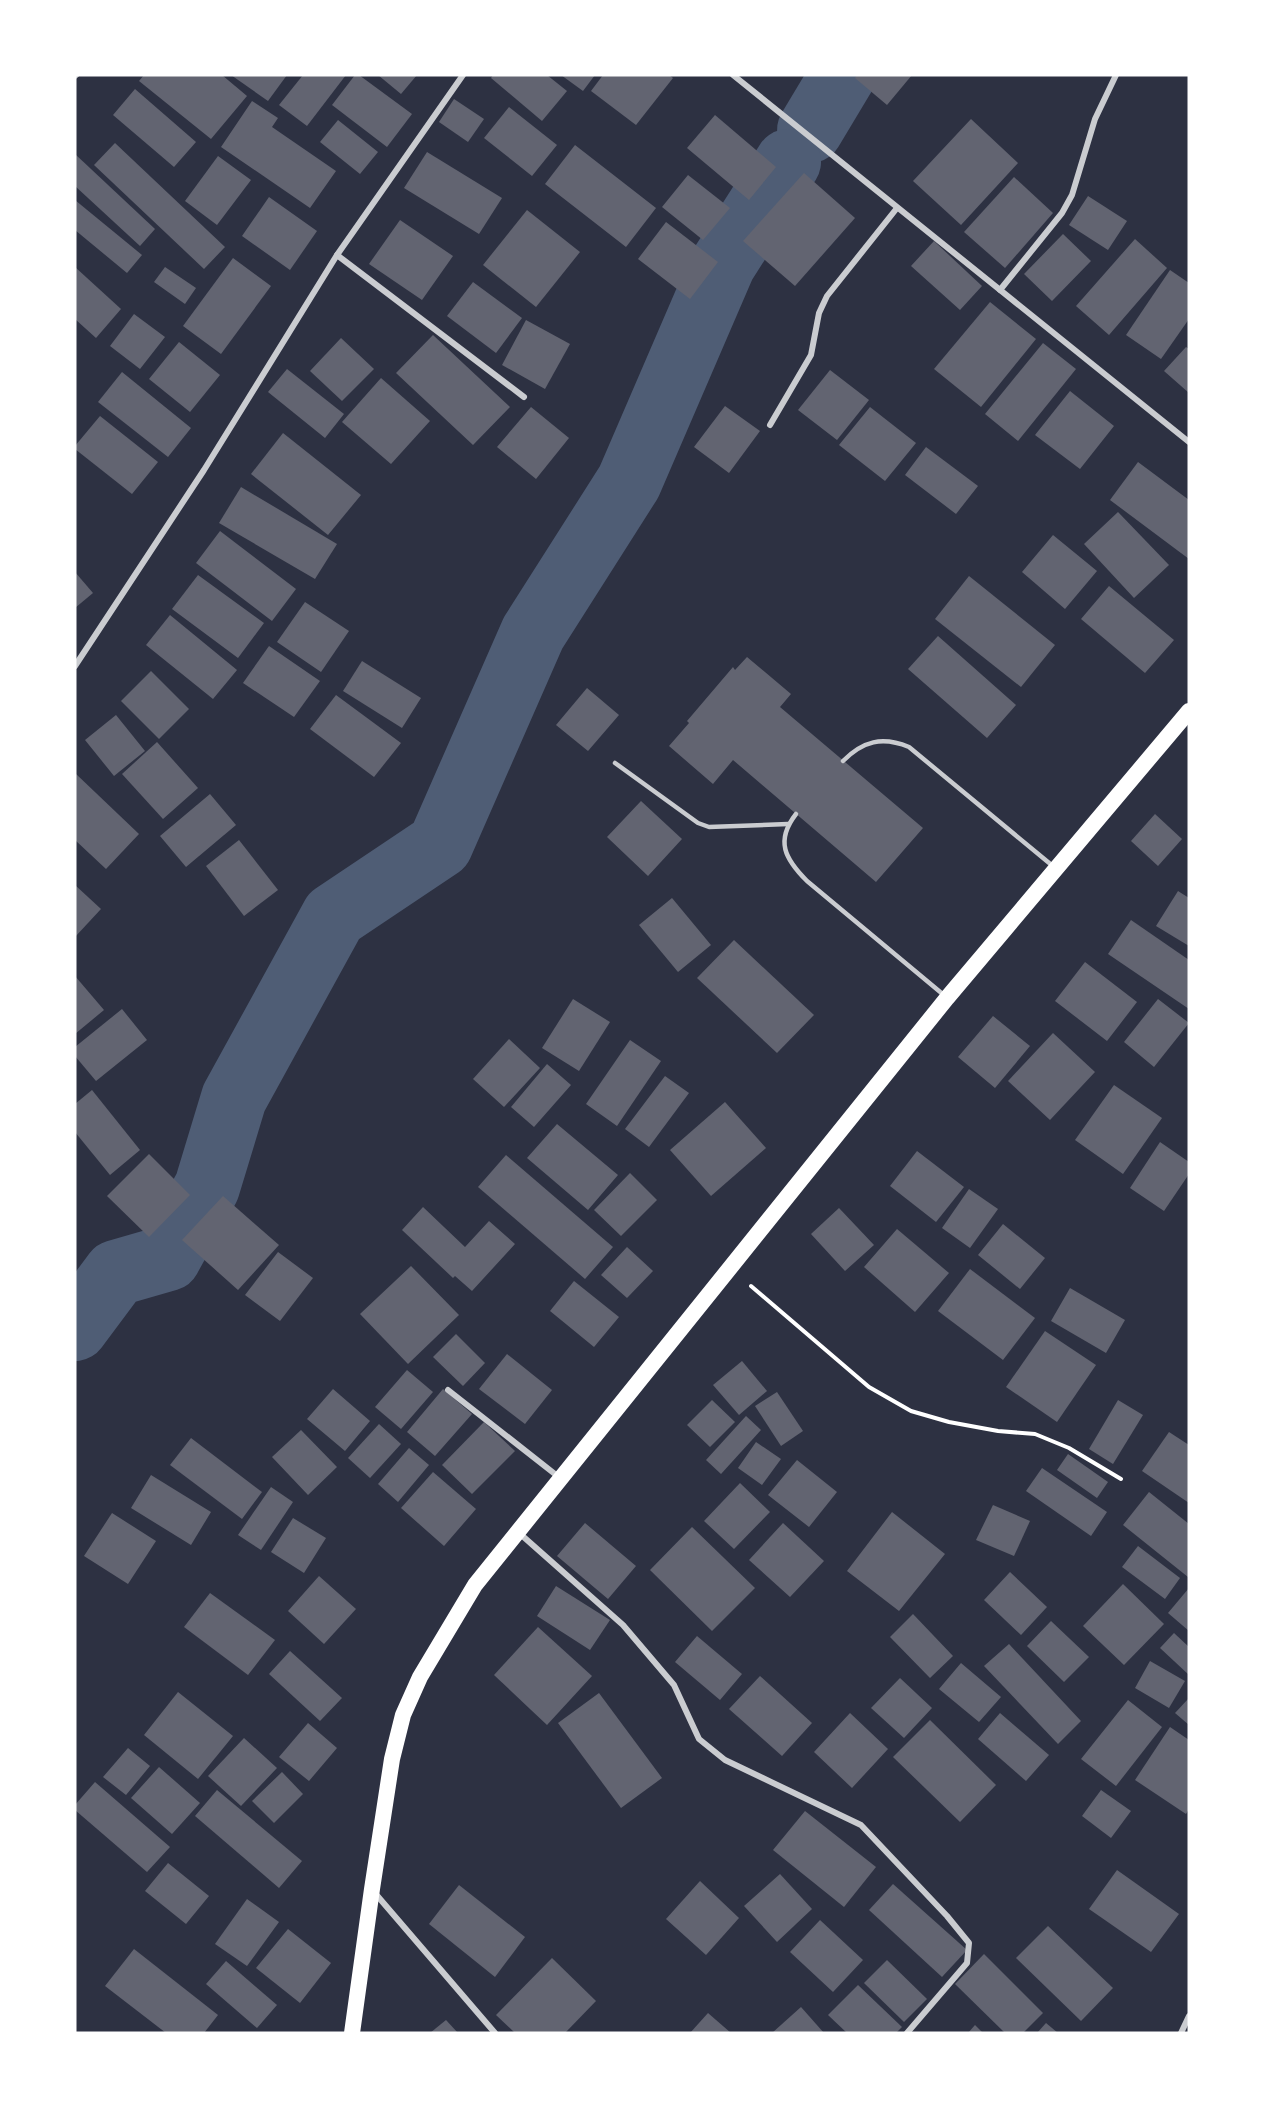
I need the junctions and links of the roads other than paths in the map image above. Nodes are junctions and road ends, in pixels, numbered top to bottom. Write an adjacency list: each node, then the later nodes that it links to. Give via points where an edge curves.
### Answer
1 (463, 75): 5 (street)
2 (733, 75): 4 (street)
3 (1116, 75): 6 (street, via 1095,119 1072,195)
4 (897, 208): 6 (street); 8 (street, via 827,297 819,313 811,355)
5 (337, 255): 7 (street); 10 (street, via 204,470)
6 (1000, 290): 9 (street)
7 (524, 397)
8 (770, 425)
9 (1189, 442)
10 (75, 666)
11 (1189, 711): 16 (highway)
12 (843, 761): 16 (lane, via 855,749 878,741 895,741 909,747)
13 (615, 763): 15 (lane, via 709,827)
14 (796, 814): 15 (lane)
15 (788, 824): 17 (lane, via 784,843 793,867)
16 (1056, 868): 17 (highway)
17 (947, 998): 19 (highway)
18 (448, 1390): 19 (street)
19 (561, 1479): 20 (highway)
20 (518, 1532): 21 (highway, via 475,1585 420,1677 403,1715 392,1759); 25 (street, via 623,1625 674,1685 699,1739 724,1760 861,1825 969,1943 967,1963)
21 (372, 1889): 23 (highway); 24 (street)
22 (1189, 2016): 26 (street)
23 (352, 2033)
24 (495, 2033)
25 (908, 2033)
26 (1180, 2033)

